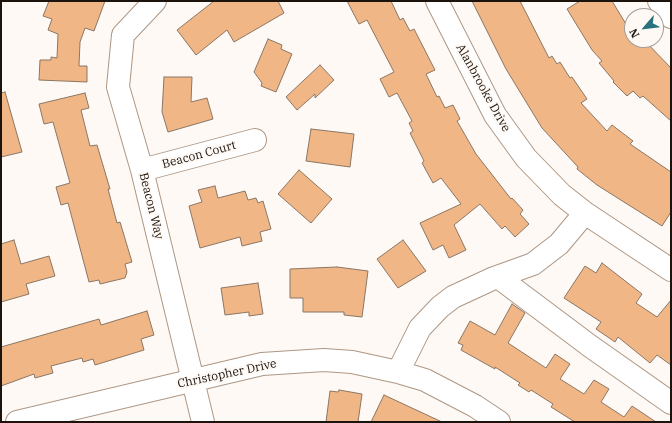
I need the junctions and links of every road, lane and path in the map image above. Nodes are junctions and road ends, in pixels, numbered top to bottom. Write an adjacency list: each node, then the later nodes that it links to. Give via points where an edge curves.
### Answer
1 (155, 1): 6 (street, Beacon Way, via 123,34 118,87)
2 (437, 1): 7 (street, Alanbrooke Drive, via 480,88 510,137 543,177)
3 (659, 1): 4 (street)
4 (671, 17)
5 (255, 140): 6 (street, Beacon Court)
6 (142, 170): 11 (street, Beacon Way)
7 (585, 213): 8 (street, Alanbrooke Drive); 9 (street, via 559,244 533,264)
8 (671, 270)
9 (498, 277): 10 (street, via 453,297 440,307 420,328); 12 (street)
10 (398, 372): 11 (street, Christopher Drive, via 352,362 324,360 262,364); 15 (street, Christopher Drive, via 425,380 475,406)
11 (193, 380): 13 (street, Christopher Drive); 14 (street, Beacon Way)
12 (671, 403)
13 (17, 422)
14 (203, 422)
15 (499, 422)

